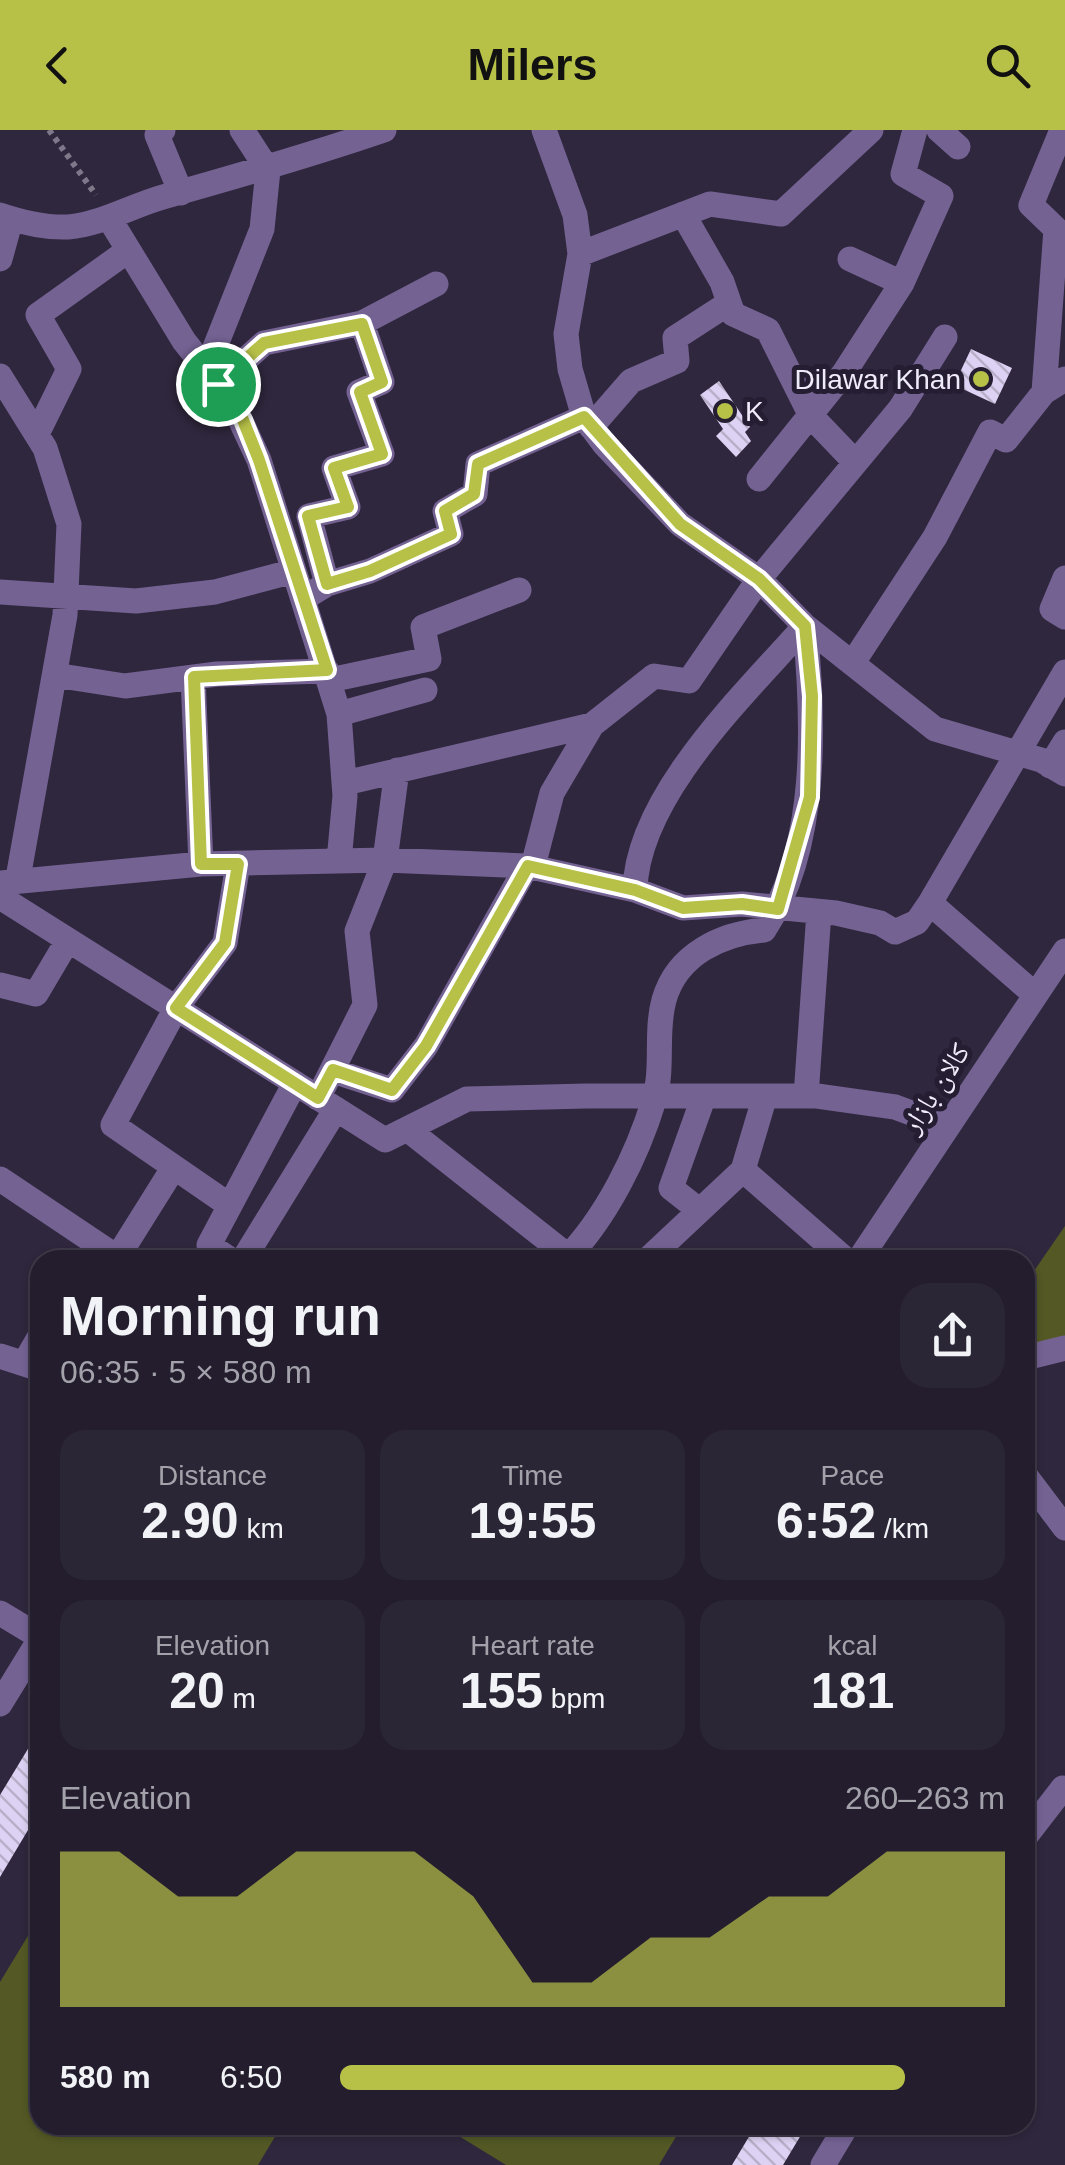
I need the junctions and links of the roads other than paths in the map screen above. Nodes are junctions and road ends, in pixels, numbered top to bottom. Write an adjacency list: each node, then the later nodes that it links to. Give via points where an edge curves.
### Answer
1 (163, 130): 9 (street, via 158,135)
2 (242, 130): 8 (street)
3 (384, 130): 8 (street)
4 (544, 130): 14 (street, via 575,214)
5 (871, 130): 10 (street, via 781,214 710,204)
6 (916, 130): 17 (street, via 904,174 941,196)
7 (1062, 130): 24 (street, via 1031,205 1056,229)
8 (268, 170): 9 (street); 23 (street, via 262,228)
9 (182, 193): 12 (street)
10 (683, 214): 14 (street); 19 (street)
11 (6, 217): 12 (street, via 65,227); 16 (street)
12 (109, 218): 13 (street)
13 (126, 252): 23 (street); 27 (street, via 38,315 69,369)
14 (580, 254): 26 (street, via 566,334)
15 (850, 258): 17 (street)
16 (0, 260)
17 (902, 283): 25 (street)
18 (436, 284): 20 (street)
19 (729, 302): 25 (street, via 733,314 768,330); 26 (street, via 675,338 677,360 631,381)
20 (362, 324): 23 (street, via 264,343); 33 (street, via 382,382 360,392 382,454 334,468 348,507 308,516)
21 (945, 338): 28 (street, via 900,409)
22 (0, 376): 27 (street)
23 (212, 377): 30 (street, via 243,420)
24 (1055, 386): 40 (street, via 1006,440 990,432 934,537)
25 (811, 416): 28 (street); 29 (street)
26 (587, 422): 32 (street, via 680,524); 33 (street, via 478,464 474,494 445,511 451,534)
27 (37, 434): 36 (street, via 67,506)
28 (855, 462): 32 (street)
29 (760, 479)
30 (294, 571): 36 (street, via 215,592 136,601); 37 (street)
31 (1065, 578): 38 (street, via 1052,608)
32 (759, 579): 39 (street); 47 (street, via 689,681 654,676)
33 (327, 584): 37 (street)
34 (520, 590): 43 (street, via 423,627 429,659)
35 (0, 592): 36 (street)
36 (67, 594): 42 (street)
37 (304, 598): 43 (street)
38 (1065, 617)
39 (805, 626): 40 (street); 58 (street, via 667,794 636,861); 61 (street, via 810,797)
40 (854, 660): 49 (street, via 935,729)
41 (1065, 672): 49 (street)
42 (54, 675): 44 (street, via 126,686); 59 (street)
43 (328, 675): 44 (street); 46 (street)
44 (194, 677): 55 (street)
45 (426, 690): 46 (street)
46 (339, 714): 52 (street)
47 (592, 725): 50 (street); 57 (street, via 552,793)
48 (1065, 742): 51 (street)
49 (1019, 753): 51 (street); 60 (street)
50 (398, 770): 52 (street); 53 (street)
51 (1058, 770)
52 (344, 784): 54 (street)
53 (385, 860): 54 (street); 57 (street); 68 (street, via 357,931 365,1004)
54 (339, 862): 56 (street)
55 (201, 864): 56 (street); 59 (street)
56 (238, 864): 67 (street, via 225,943)
57 (530, 866): 58 (street); 68 (street, via 426,1046 392,1090)
58 (635, 890): 61 (street, via 683,908)
59 (4, 891): 63 (street)
60 (930, 903): 62 (street, via 917,922 895,932); 66 (street)
61 (778, 909): 62 (street); 70 (street, via 764,930 729,933 690,958 664,999)
62 (819, 912): 73 (street)
63 (68, 940): 65 (street, via 36,994); 67 (street)
64 (1065, 950): 66 (street, کالان بازار)
65 (1, 989)
66 (1033, 993): 75 (street, کالان بازار)
67 (176, 1008): 69 (street); 77 (street, via 113,1125)
68 (333, 1070): 74 (street)
69 (295, 1083): 74 (street); 80 (street)
70 (656, 1096): 71 (street); 76 (street, via 468,1100); 87 (street, via 629,1167)
71 (704, 1096): 72 (street); 81 (street, via 671,1188)
72 (765, 1096): 73 (street); 78 (street)
73 (806, 1096): 75 (street, via 895,1107)
74 (327, 1104): 76 (street, via 385,1140); 85 (street)
75 (946, 1126): 90 (street, کالان بازار)
76 (407, 1129): 86 (street)
77 (174, 1166): 80 (street); 83 (street)
78 (743, 1170): 81 (street); 89 (street)
79 (0, 1179): 82 (street)
80 (229, 1205): 84 (street, via 209,1245)
81 (699, 1210): 88 (street)
82 (88, 1250)
83 (124, 1250)
84 (216, 1250)
85 (247, 1250)
86 (558, 1250)
87 (575, 1250)
88 (658, 1250)
89 (835, 1250)
90 (865, 1250)
91 (1065, 1348): 92 (street)
92 (1035, 1356)
93 (1035, 1488): 94 (street)
94 (1065, 1528)
95 (0, 1613): 96 (street)
96 (30, 1632)
97 (30, 1654): 98 (street)
98 (0, 1704)
99 (1065, 1791): 100 (street)
100 (1035, 1824)
101 (840, 2135): 102 (street)
102 (823, 2165)

